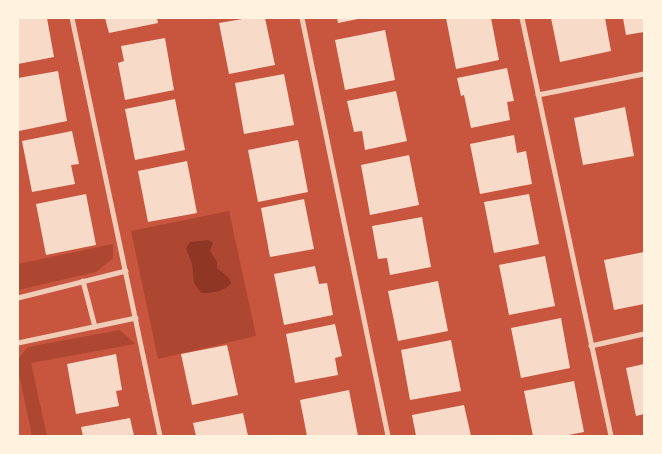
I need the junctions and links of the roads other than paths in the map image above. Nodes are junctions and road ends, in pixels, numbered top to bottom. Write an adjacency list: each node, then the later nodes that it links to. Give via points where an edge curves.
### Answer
1 (72, 18): 6 (street)
2 (302, 18): 15 (street)
3 (522, 18): 5 (street)
4 (644, 74): 5 (street)
5 (538, 95): 13 (street)
6 (126, 271): 7 (street); 9 (street)
7 (83, 281): 8 (street); 10 (street)
8 (18, 298)
9 (136, 318): 10 (street); 14 (street)
10 (95, 327): 12 (street)
11 (644, 334): 13 (street)
12 (18, 343)
13 (592, 346): 16 (street)
14 (160, 436)
15 (388, 436)
16 (611, 436)

